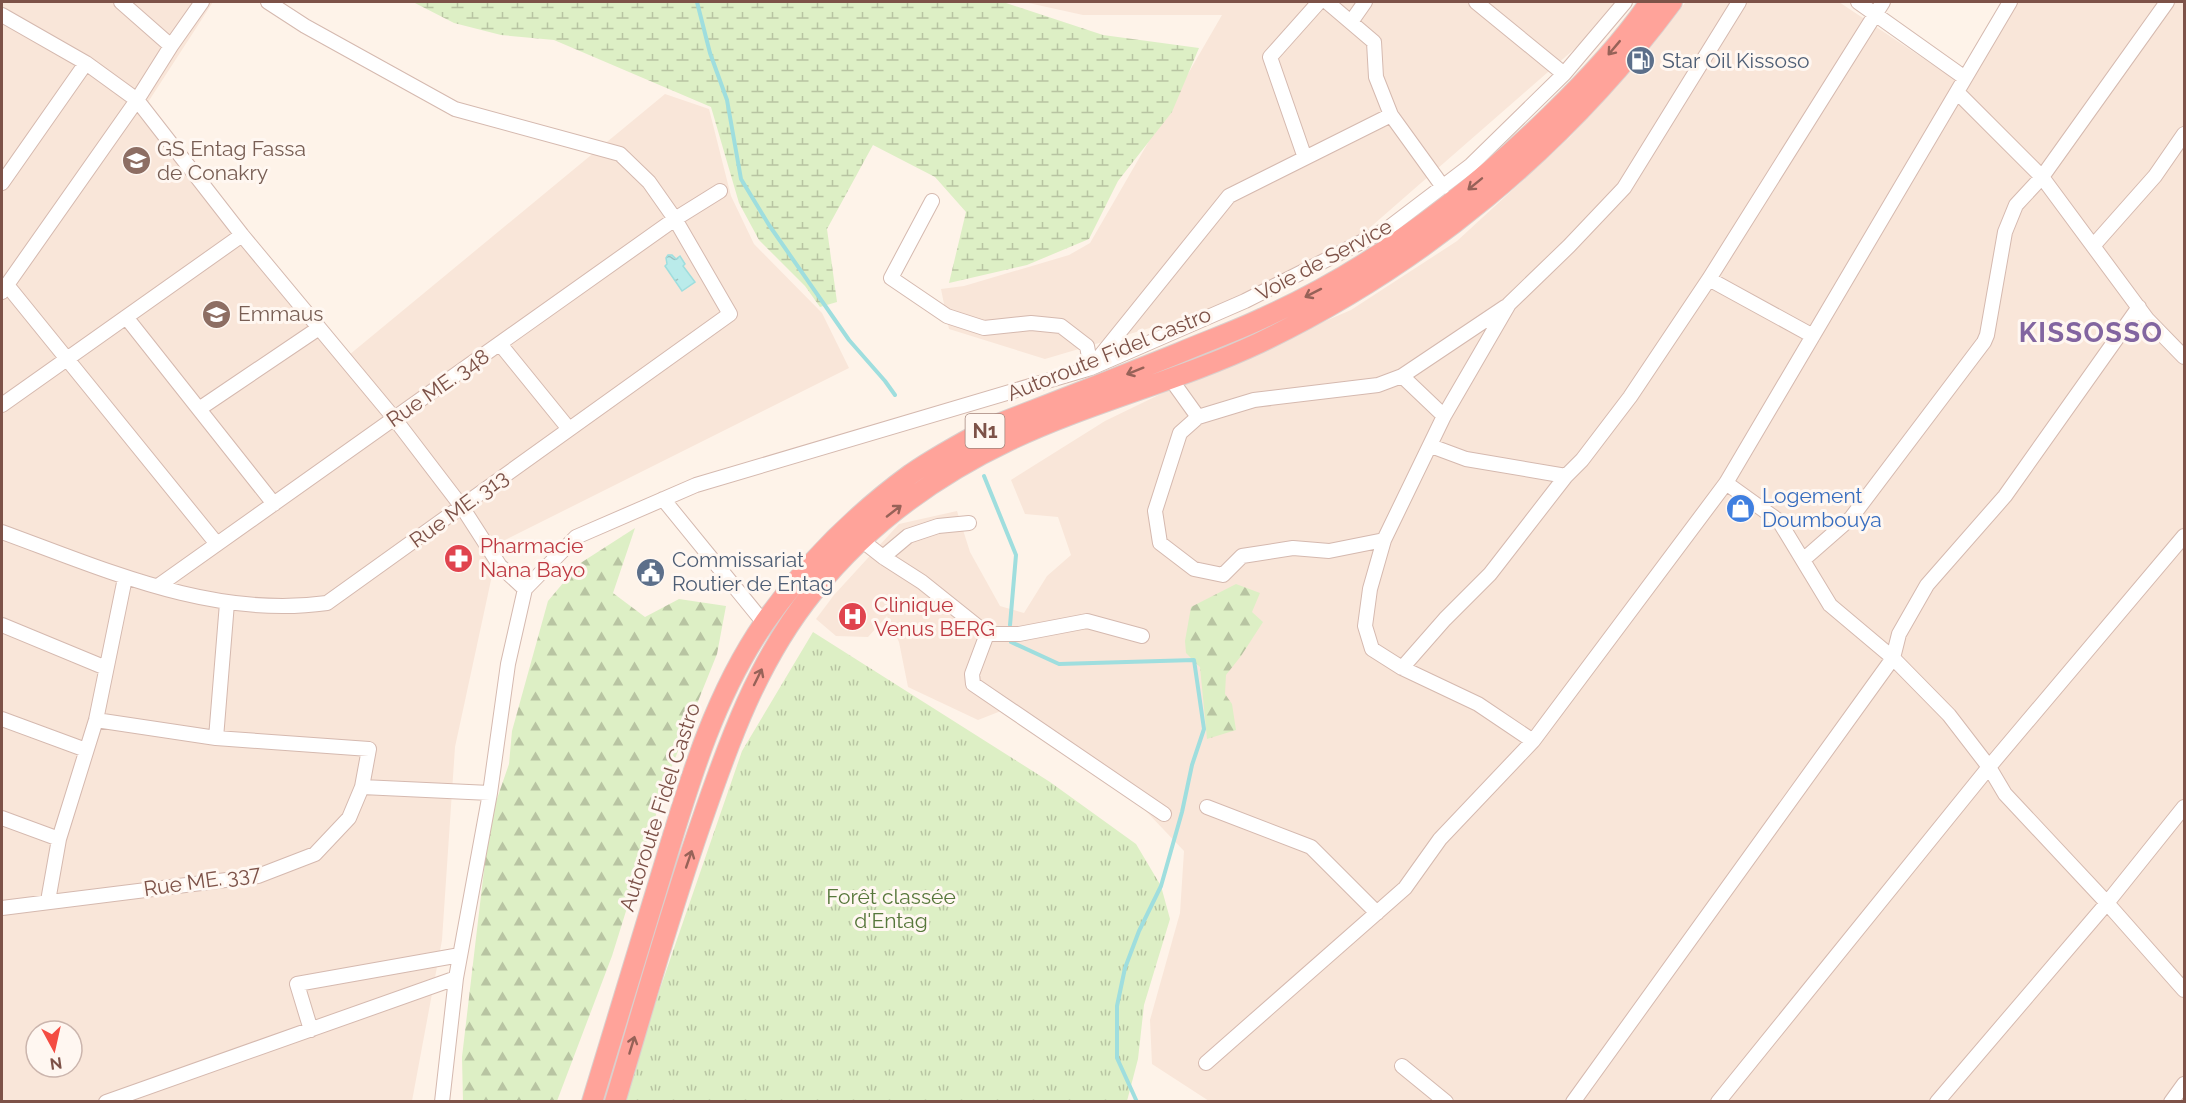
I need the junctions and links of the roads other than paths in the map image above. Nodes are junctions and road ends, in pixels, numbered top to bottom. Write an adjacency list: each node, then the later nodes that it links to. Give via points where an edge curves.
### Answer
1 (121, 2): 18 (street)
2 (202, 2): 18 (street)
3 (268, 2): 32 (street, via 455,109 620,154 649,182)
4 (1319, 2): 26 (street, via 1270,57)
5 (1327, 2): 17 (street)
6 (1365, 2): 17 (street)
7 (1476, 2): 20 (street)
8 (1625, 2): 20 (street, Voie de Service)
9 (1650, 2): 46 (highway, Autoroute Fidel Castro / N1, one-way to 46, via 1579,88 1489,172 1414,231 1325,287 1264,318)
10 (1672, 2): 47 (highway, Autoroute Fidel Castro / N1, via 1589,103 1472,211 1346,297 1254,345)
11 (1739, 2): 37 (street, via 1624,188)
12 (1858, 2): 15 (street)
13 (2010, 2): 21 (street)
14 (2167, 2): 27 (street)
15 (1879, 8): 21 (street); 35 (street)
16 (2, 15): 19 (street)
17 (1351, 22): 24 (street, via 1374,42 1376,77)
18 (171, 46): 23 (street)
19 (86, 63): 23 (street); 28 (street)
20 (1564, 74): 29 (street, Voie de Service, via 1471,165)
21 (1965, 78): 22 (street)
22 (1957, 92): 27 (street); 41 (street)
23 (137, 100): 33 (street); 36 (street)
24 (1391, 115): 26 (street); 29 (street)
25 (2184, 134): 34 (street, via 2155,176)
26 (1305, 158): 46 (street, via 1229,196)
27 (2042, 177): 34 (street); 67 (street, via 2016,205 2005,232 1984,342 1851,518)
28 (2, 183)
29 (1443, 187): 46 (street, Voie de Service, via 1387,229)
30 (720, 191): 32 (street, Rue ME. 348)
31 (932, 201): 46 (street, via 891,278 947,316 984,328 1031,323 1061,326 1087,346)
32 (675, 219): 42 (street, Rue ME. 348); 53 (street, Rue ME. 313, via 730,314)
33 (242, 235): 39 (street); 40 (street)
34 (2093, 246): 38 (street)
35 (1709, 279): 41 (street); 55 (street, via 1630,397)
36 (4, 288): 44 (street)
37 (1509, 304): 45 (street); 50 (street)
38 (2139, 307): 43 (street); 76 (street, via 2005,496 1927,585 1899,634)
39 (126, 317): 44 (street); 49 (street)
40 (319, 328): 49 (street); 52 (street)
41 (1813, 336): 56 (street)
42 (500, 344): 52 (street, Rue ME. 348); 53 (street)
43 (2184, 357)
44 (67, 359): 48 (street); 65 (street)
45 (1402, 376): 50 (street); 51 (street, via 1378,385 1254,400)
46 (1094, 377): 57 (street, Voie de Service, via 696,485); 72 (highway, Autoroute Fidel Castro / N1, via 993,426 911,474 862,513 806,569)
47 (1170, 378): 51 (street); 63 (highway, Autoroute Fidel Castro / N1, one-way to 47, via 947,473 1011,440)
48 (2, 405)
49 (199, 409): 58 (street)
50 (1444, 416): 54 (street)
51 (1198, 417): 64 (street, via 1180,433 1155,511 1160,543 1194,569 1223,575 1242,556 1293,548 1329,551)
52 (394, 418): 58 (street, Rue ME. 348); 59 (street)
53 (568, 429): 59 (street, Rue ME. 313)
54 (1431, 446): 55 (street, via 1466,459); 64 (street)
55 (1566, 476): 78 (street, via 1490,574)
56 (1726, 483): 67 (street, via 1779,521); 82 (street)
57 (663, 499): 70 (street, Voie de Service, via 576,537); 72 (street)
58 (274, 504): 65 (street, Rue ME. 348)
59 (462, 507): 70 (street, via 500,566); 71 (street, Rue ME. 313, via 327,603 296,607)
60 (969, 523): 66 (street, via 938,526 908,536)
61 (2, 532): 68 (street, Rue ME. 313)
62 (2184, 536): 84 (street)
63 (860, 539): 66 (street); 106 (highway, Autoroute Fidel Castro / N1, one-way to 63, via 682,878 745,704 769,655 813,592)
64 (1384, 540): 78 (street, via 1370,589 1365,626 1372,649)
65 (217, 544): 69 (street, Rue ME. 348)
66 (883, 557): 74 (street, via 922,582)
67 (1803, 560): 76 (street, via 1830,605)
68 (125, 578): 69 (street, Rue ME. 313); 77 (street)
69 (158, 586): 71 (street, Rue ME. 313)
70 (525, 589): 86 (street, via 508,664)
71 (226, 603): 81 (street)
72 (764, 623): 105 (highway, Autoroute Fidel Castro / N1, via 723,696 694,767)
73 (2, 624): 77 (street)
74 (987, 634): 75 (street, via 1019,634 1087,621); 89 (street, via 972,674 973,684)
75 (1142, 636)
76 (1893, 658): 84 (street, via 1950,715); 108 (street)
77 (106, 668): 80 (street)
78 (1402, 668): 82 (street, via 1478,704)
79 (2, 719): 83 (street)
80 (96, 720): 81 (street); 83 (street)
81 (216, 738): 85 (street, Rue ME. 337, via 369,749)
82 (1533, 741): 95 (street, via 1440,839 1405,888)
83 (86, 750): 91 (street)
84 (1989, 767): 93 (street, via 2005,794); 109 (street)
85 (362, 787): 86 (street); 92 (street, Rue ME. 337, via 349,818 315,854 258,876)
86 (490, 793): 96 (street)
87 (1207, 807): 95 (street, via 1311,848)
88 (2184, 807): 93 (street)
89 (1164, 814)
90 (2, 818): 91 (street)
91 (59, 839): 92 (street)
92 (48, 901): 94 (street, Rue ME. 337)
93 (2107, 903): 98 (street); 110 (street)
94 (2, 908)
95 (1377, 913): 100 (street)
96 (460, 956): 97 (street); 99 (street, via 297,984)
97 (456, 978): 99 (street); 104 (street)
98 (2184, 990)
99 (311, 1030): 103 (street)
100 (1206, 1063)
101 (1402, 1066): 107 (street)
102 (2184, 1084): 111 (street)
103 (106, 1101)
104 (442, 1101)
105 (592, 1101)
106 (615, 1101)
107 (1446, 1101)
108 (1573, 1101)
109 (1718, 1101)
110 (1937, 1101)
111 (2171, 1101)

